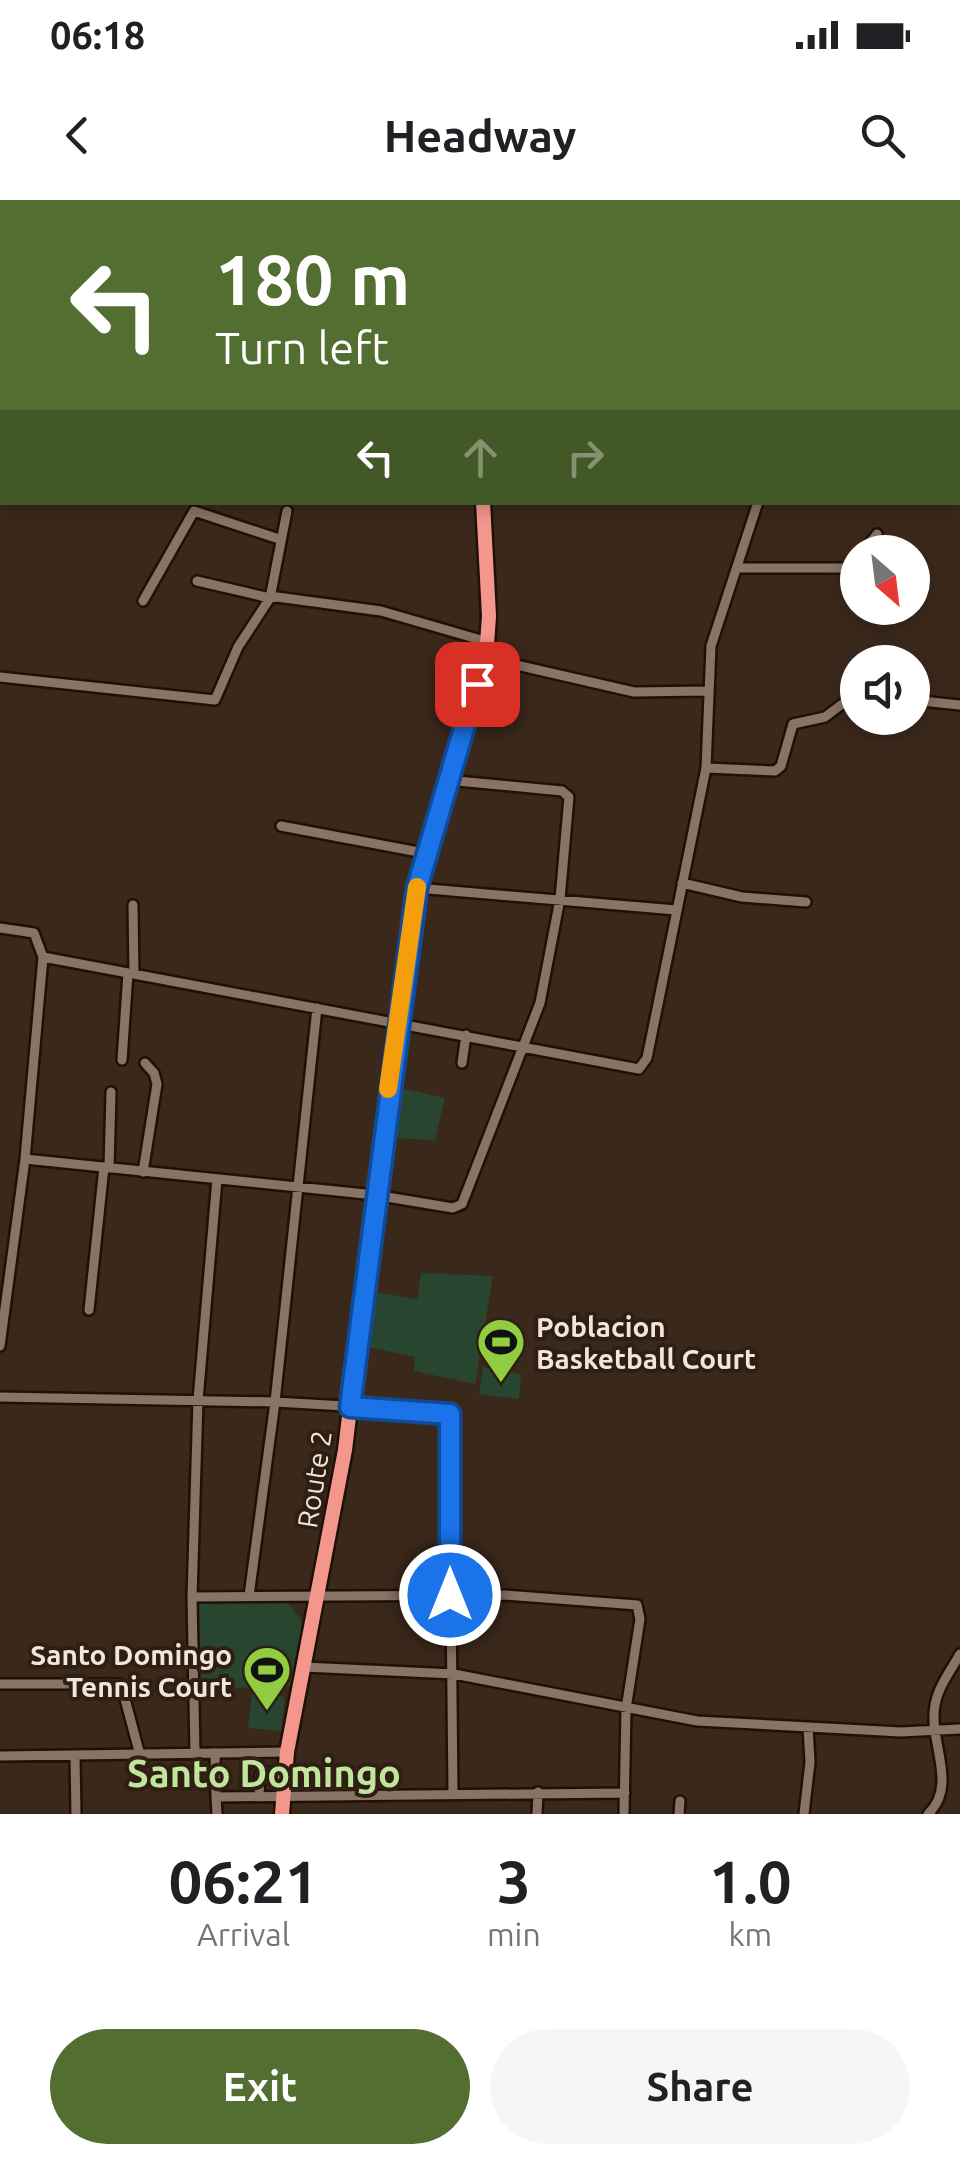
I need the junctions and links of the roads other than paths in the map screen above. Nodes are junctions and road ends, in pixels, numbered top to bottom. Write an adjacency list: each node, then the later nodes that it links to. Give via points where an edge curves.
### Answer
1 (484, 505): 10 (highway, Route 2)
2 (757, 505): 5 (street)
3 (287, 510): 4 (street)
4 (280, 539): 8 (street); 9 (street, via 194,511)
5 (737, 568): 6 (street); 13 (street, via 711,646)
6 (840, 568)
7 (197, 581): 8 (street)
8 (270, 598): 10 (street, via 381,611); 12 (street, via 215,700)
9 (143, 601)
10 (488, 642): 11 (highway, Route 2)
11 (486, 658): 13 (street, via 634,692); 18 (highway, Route 2)
12 (0, 677)
13 (707, 691): 17 (street)
14 (930, 702): 16 (street)
15 (840, 705): 17 (street, via 824,717 796,722 775,771)
16 (960, 705)
17 (706, 768): 21 (street)
18 (447, 780): 20 (highway, Route 2); 23 (street, via 566,792)
19 (281, 826): 20 (street)
20 (424, 852): 22 (highway, Route 2)
21 (682, 883): 24 (street); 26 (street)
22 (417, 888): 23 (street); 31 (highway, Route 2)
23 (560, 900): 26 (street); 33 (street)
24 (806, 902)
25 (133, 905): 29 (street)
26 (676, 910): 33 (street, via 643,1065 635,1070)
27 (0, 928): 28 (street, via 34,933)
28 (43, 957): 29 (street); 38 (street)
29 (131, 973): 30 (street); 34 (street)
30 (316, 1008): 31 (street); 42 (street)
31 (396, 1024): 32 (street); 43 (highway, Route 2)
32 (466, 1035): 33 (street); 36 (street)
33 (525, 1048): 43 (street, via 462,1204)
34 (122, 1060)
35 (145, 1063): 40 (street, via 157,1084)
36 (462, 1063)
37 (112, 1092): 39 (street)
38 (25, 1159): 39 (street); 45 (street)
39 (106, 1168): 40 (street); 44 (street)
40 (144, 1172): 41 (street)
41 (217, 1179): 42 (street); 47 (street)
42 (296, 1187): 43 (street); 48 (street)
43 (375, 1196): 49 (highway, Route 2)
44 (89, 1310)
45 (0, 1346)
46 (0, 1397): 47 (street)
47 (198, 1400): 48 (street); 53 (street)
48 (275, 1402): 49 (street); 52 (street)
49 (350, 1407): 50 (highway, Route 2); 51 (street, via 450,1414)
50 (318, 1594): 51 (street); 52 (street); 55 (highway, Route 2)
51 (450, 1595): 56 (street); 58 (street, via 637,1605)
52 (248, 1596): 53 (street)
53 (192, 1597): 63 (street)
54 (960, 1654): 61 (street, via 935,1702)
55 (304, 1667): 56 (street); 64 (highway, Route 2)
56 (454, 1674): 58 (street); 71 (street)
57 (0, 1684): 66 (street, via 121,1684)
58 (626, 1709): 59 (street); 72 (street)
59 (808, 1727): 61 (street); 83 (street)
60 (960, 1729): 61 (street)
61 (934, 1733): 84 (street, via 942,1777 938,1803)
62 (263, 1751): 64 (street); 65 (street); 69 (street)
63 (196, 1752): 65 (street); 66 (street)
64 (287, 1752): 69 (highway, Route 2)
65 (215, 1753): 75 (street)
66 (140, 1755): 68 (street)
67 (0, 1756): 68 (street)
68 (75, 1757): 77 (street)
69 (266, 1774): 73 (street); 74 (highway, Route 2)
70 (538, 1792): 71 (street); 72 (street); 80 (street)
71 (453, 1793): 74 (street)
72 (625, 1793): 81 (street)
73 (260, 1796): 74 (street); 75 (street)
74 (282, 1796): 79 (highway, Route 2)
75 (216, 1797): 78 (street)
76 (680, 1801): 82 (street)
77 (76, 1814)
78 (217, 1814)
79 (282, 1814)
80 (537, 1814)
81 (624, 1814)
82 (680, 1814)
83 (804, 1814)
84 (928, 1814)

